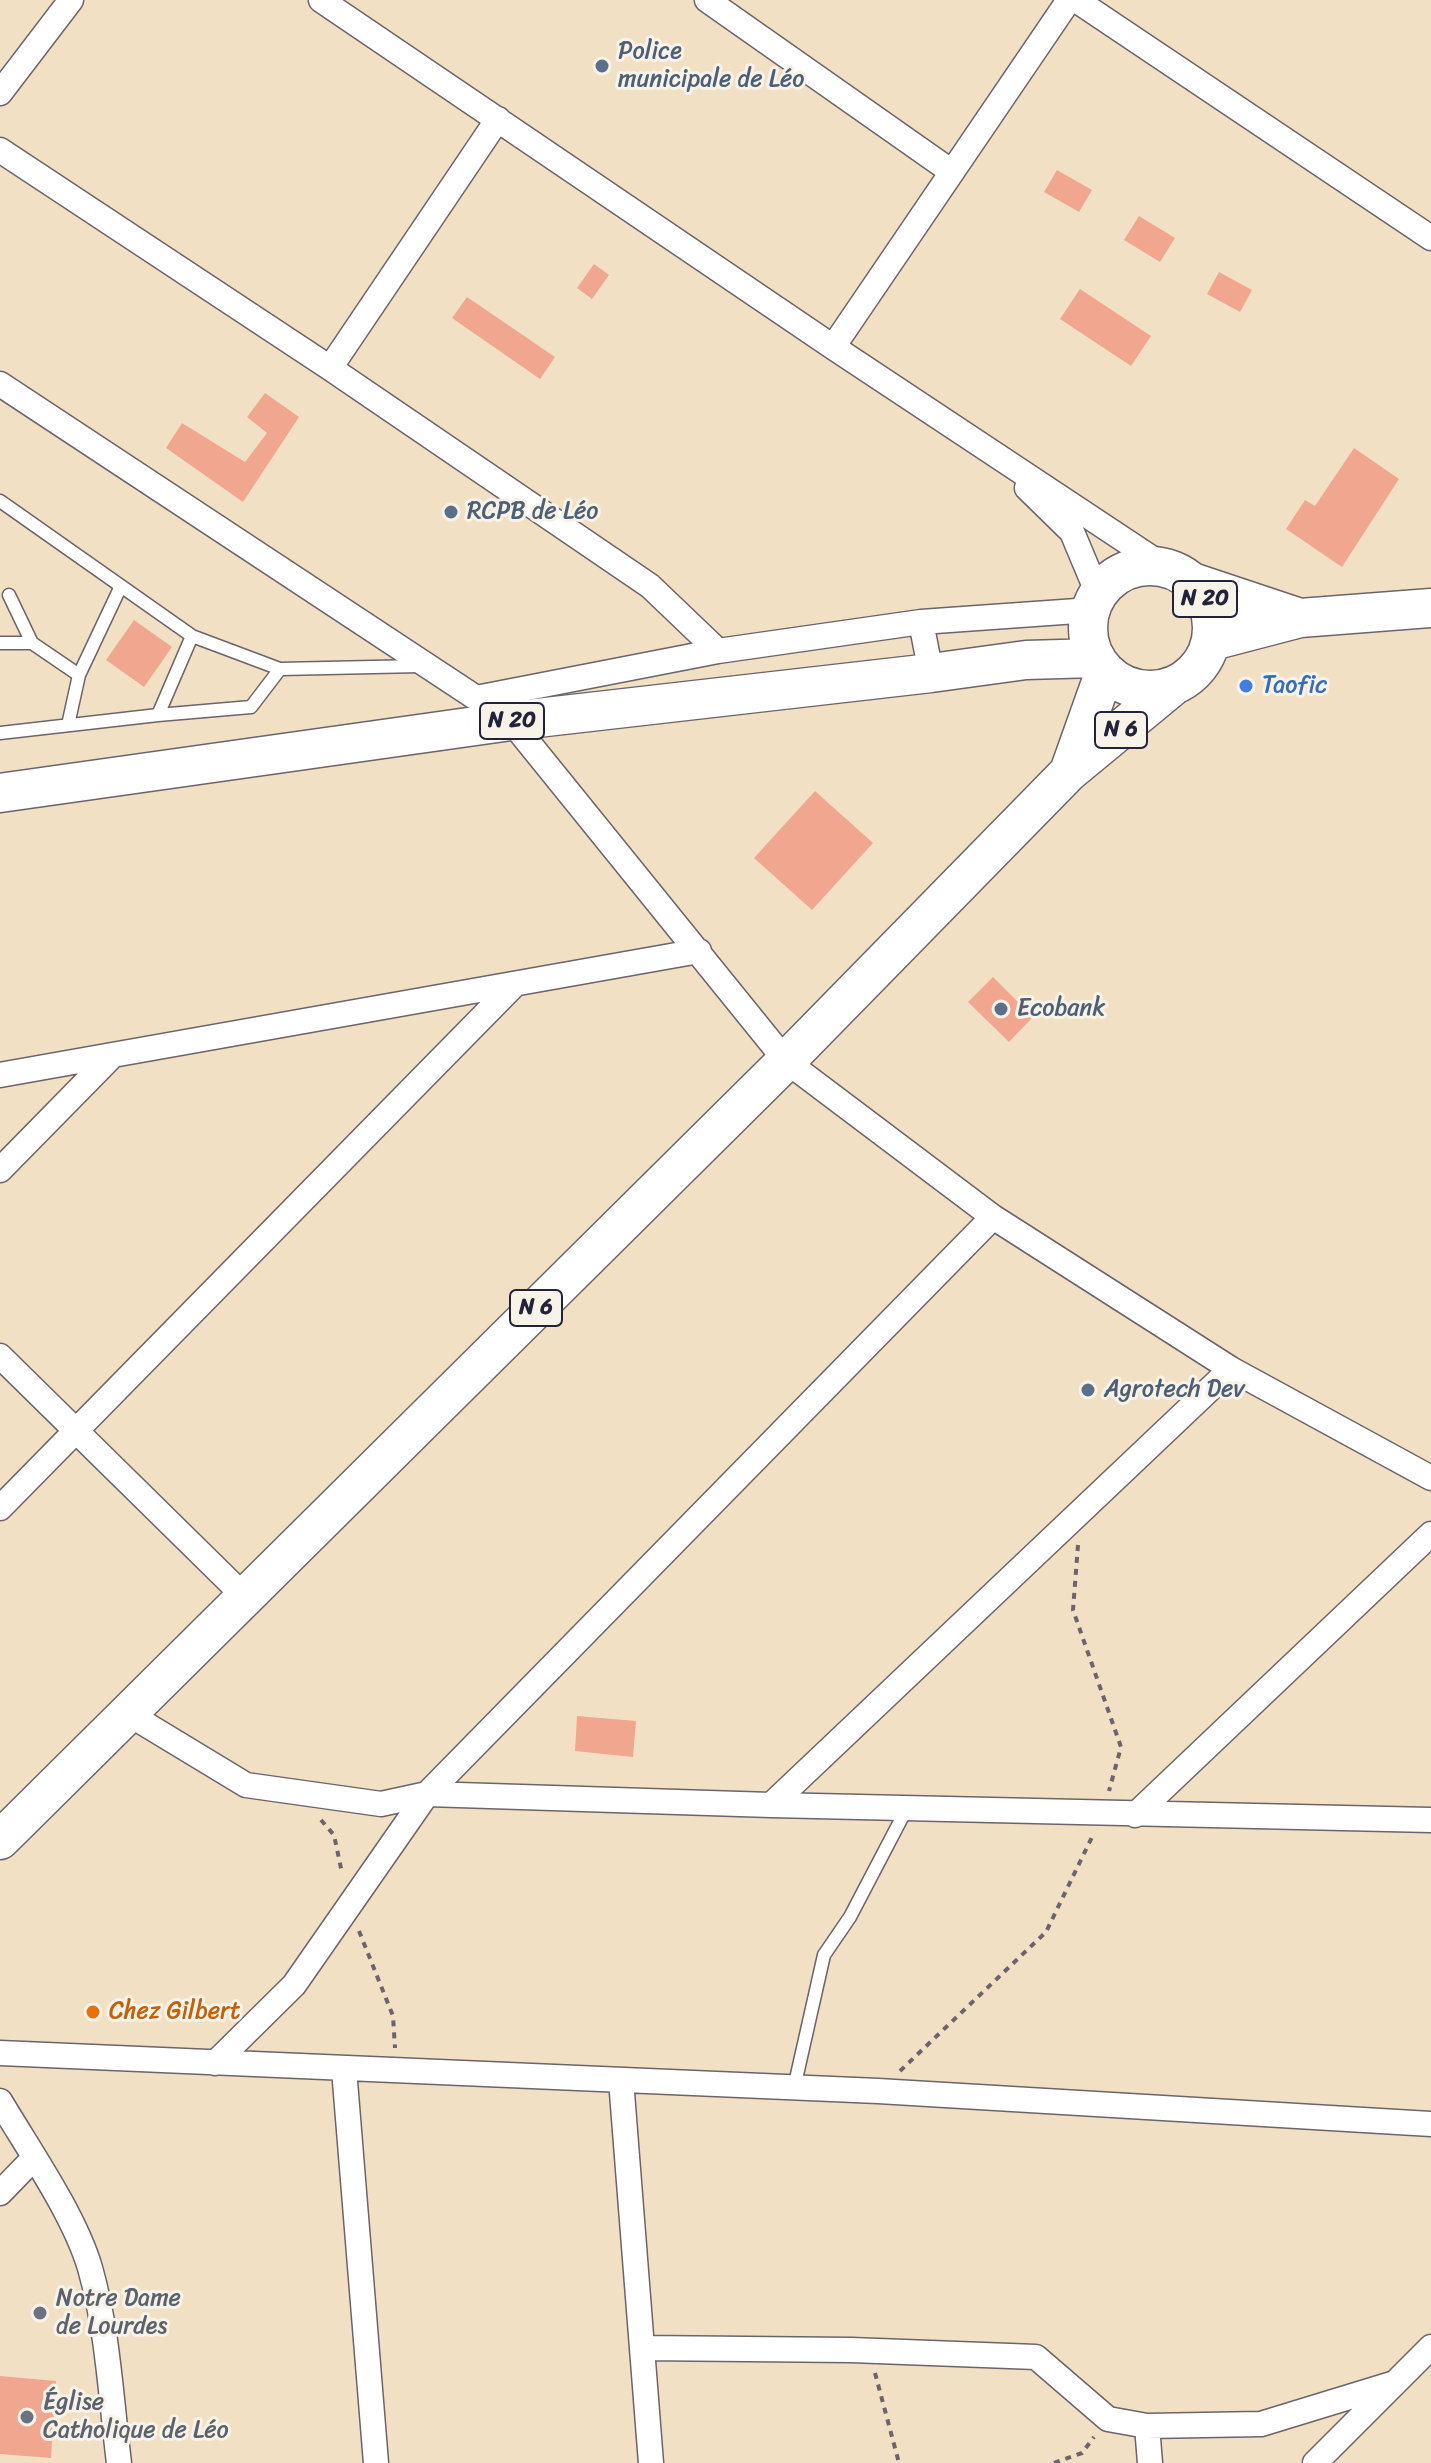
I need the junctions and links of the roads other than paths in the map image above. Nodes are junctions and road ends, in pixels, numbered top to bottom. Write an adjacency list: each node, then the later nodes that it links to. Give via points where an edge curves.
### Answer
1 (71, 0): 6 (street)
2 (321, 0): 7 (street)
3 (707, 0): 9 (street)
4 (1069, 0): 9 (street)
5 (1076, 0): 10 (street)
6 (0, 93)
7 (498, 119): 11 (street); 12 (street)
8 (0, 150): 12 (street)
9 (952, 172): 11 (street)
10 (1431, 238)
11 (833, 347): 14 (street)
12 (330, 368): 27 (street, via 650,586)
13 (0, 384): 30 (street)
14 (982, 444): 16 (street); 19 (street, via 1072,532)
15 (0, 501): 17 (lane)
16 (1180, 575): 19 (main road, N 20, via 1148,566 1127,570 1110,581); 21 (main road); 24 (main road, N 20, via 1205,599)
17 (121, 586): 23 (lane); 33 (lane)
18 (9, 595): 26 (lane)
19 (1095, 602): 22 (street); 28 (main road, N 20); 29 (main road, via 1089,634)
20 (1431, 608): 21 (main road)
21 (1300, 618): 24 (main road)
22 (921, 622): 27 (street); 32 (street)
23 (192, 636): 31 (lane); 36 (lane)
24 (1212, 641): 34 (main road, N 20, via 1204,661)
25 (0, 643): 26 (lane)
26 (32, 643): 33 (lane)
27 (718, 651): 35 (street)
28 (1026, 660): 29 (main road, N 20); 32 (main road, N 20)
29 (1100, 664): 34 (main road, N 20, via 1136,689); 40 (main road, N 6)
30 (428, 666): 31 (lane); 35 (street)
31 (280, 669): 36 (lane, via 251,707)
32 (931, 673): 37 (main road, N 20)
33 (79, 675): 38 (lane)
34 (1172, 687): 40 (main road, N 6)
35 (476, 698): 37 (street)
36 (158, 715): 38 (lane)
37 (511, 721): 41 (main road, N 20); 42 (street)
38 (68, 725): 39 (lane)
39 (0, 733)
40 (1069, 772): 45 (main road, N 6)
41 (0, 793)
42 (699, 951): 43 (street); 45 (street)
43 (515, 984): 44 (street); 51 (street)
44 (111, 1057): 46 (street); 47 (street)
45 (786, 1061): 48 (street); 55 (main road, N 6)
46 (0, 1075)
47 (0, 1170)
48 (993, 1217): 50 (street); 57 (street)
49 (0, 1356): 51 (street)
50 (1231, 1369): 52 (street); 58 (street)
51 (76, 1431): 53 (street); 55 (street)
52 (1431, 1478)
53 (0, 1508)
54 (1431, 1534): 60 (street)
55 (245, 1597): 56 (main road, N 6)
56 (127, 1713): 57 (street, via 246,1785 381,1804); 62 (main road, N 6)
57 (427, 1794): 58 (street); 64 (street, via 294,1985)
58 (771, 1805): 59 (street)
59 (907, 1808): 60 (street); 67 (lane, via 824,1955)
60 (1135, 1815): 61 (street)
61 (1431, 1820)
62 (0, 1840)
63 (0, 2053): 64 (street)
64 (215, 2063): 65 (street)
65 (344, 2069): 66 (street); 77 (street)
66 (621, 2080): 67 (street); 73 (street)
67 (794, 2088): 69 (street)
68 (0, 2101): 70 (street)
69 (1431, 2124)
70 (34, 2158): 71 (street); 76 (street, via 90,2268)
71 (0, 2193)
72 (1431, 2347): 74 (street)
73 (642, 2348): 75 (street, via 1036,2357 1108,2419); 78 (street)
74 (1395, 2383): 75 (street, via 1261,2424); 80 (street)
75 (1147, 2426): 79 (street)
76 (119, 2463)
77 (376, 2463)
78 (651, 2463)
79 (1150, 2463)
80 (1315, 2463)

